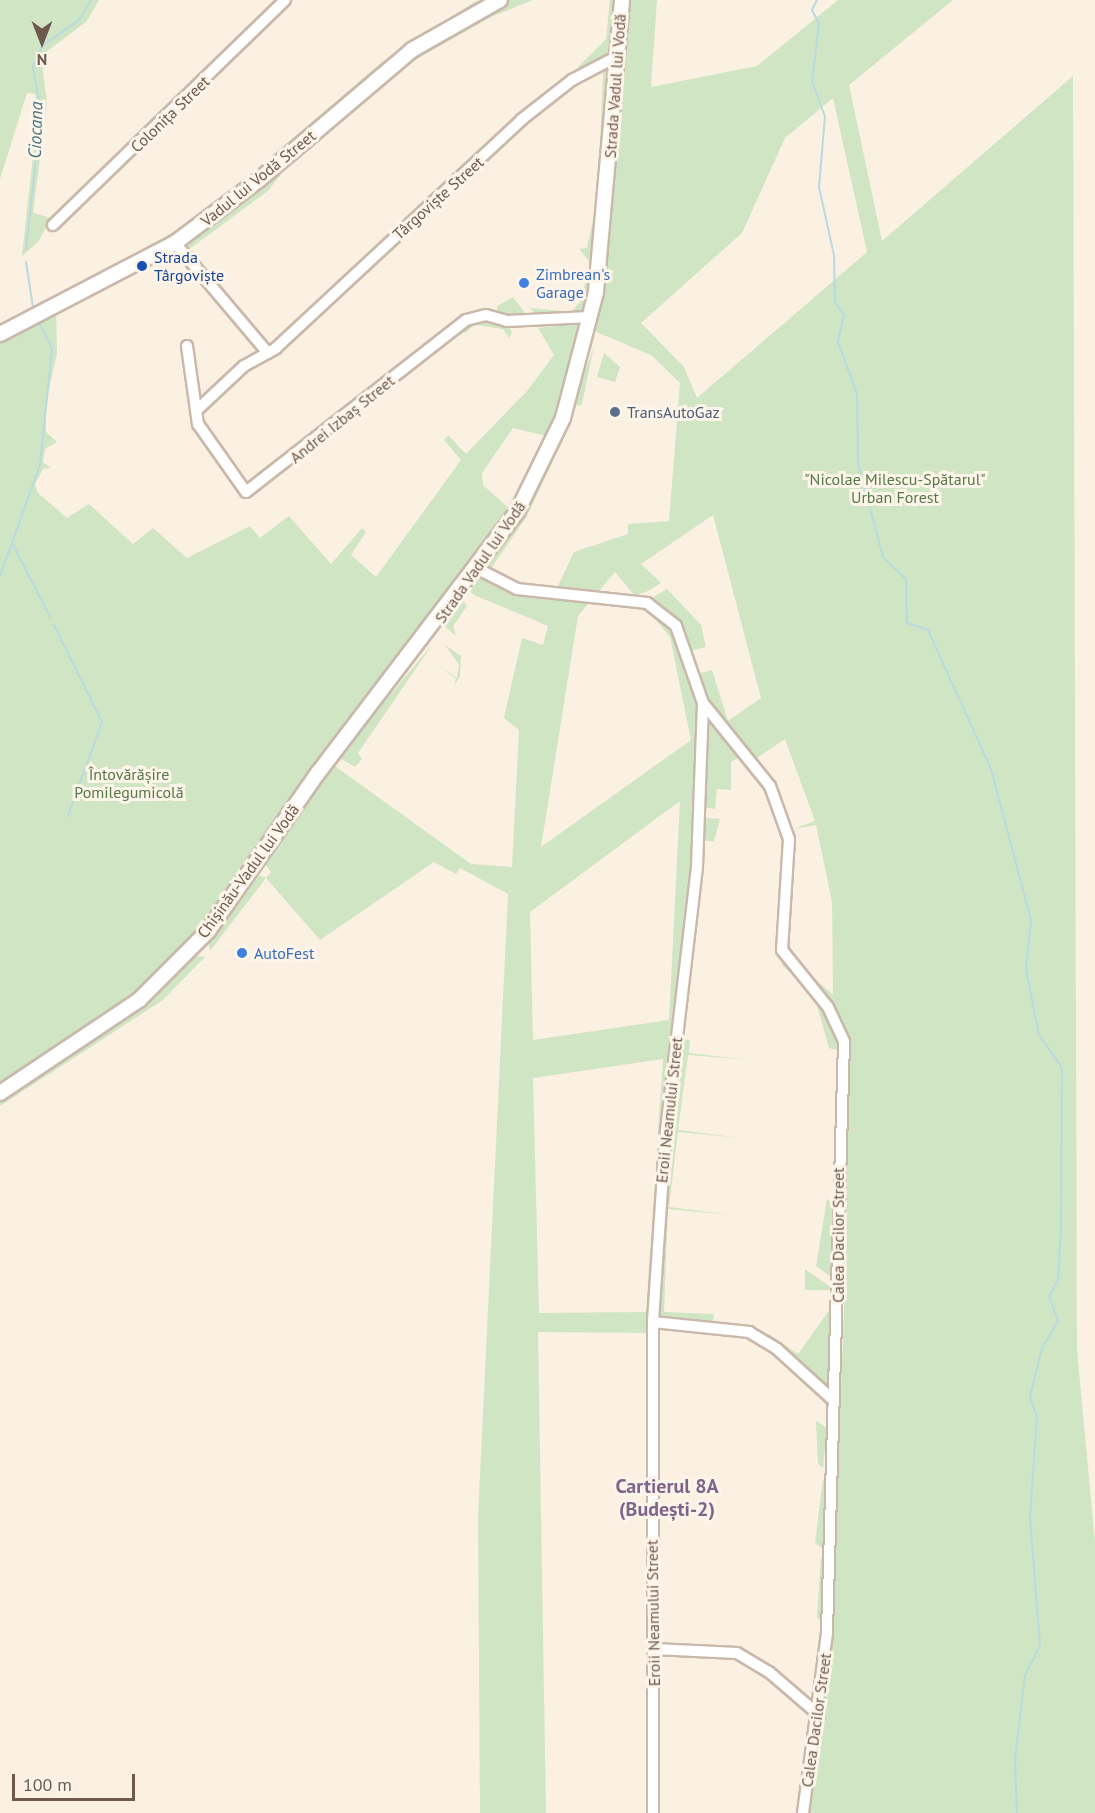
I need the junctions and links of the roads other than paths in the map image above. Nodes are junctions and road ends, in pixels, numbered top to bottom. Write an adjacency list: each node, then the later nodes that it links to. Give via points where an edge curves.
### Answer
1 (285, 0): 5 (street, Colonița Street)
2 (500, 0): 6 (main road, Vadul lui Vodă Street, via 412,50 260,179)
3 (622, 0): 4 (main road, Strada Vadul lui Vodă)
4 (618, 56): 7 (main road, Strada Vadul lui Vodă, via 601,257); 10 (street, Târgoviște Street, via 581,74 521,120)
5 (53, 225)
6 (175, 243): 8 (main road, Vadul lui Vodă Street); 10 (street)
7 (591, 317): 11 (street, Andrei Izbaș Street, via 507,321 486,315 466,320 252,491 240,489 206,440); 12 (main road, Strada Vadul lui Vodă, via 545,462)
8 (0, 334)
9 (188, 346): 11 (street, Andrei Izbaș Street)
10 (268, 353): 11 (street, Târgoviște Street, via 244,366)
11 (198, 410)
12 (478, 569): 13 (street, Eroii Neamului Street, via 517,589 647,603 676,626); 14 (main road, Strada Vadul lui Vodă)
13 (703, 703): 16 (street, Eroii Neamului Street, via 696,877 666,1130); 17 (street, Calea Dacilor Street, via 770,786 789,839 782,950 828,1007 844,1042 838,1120 840,1286)
14 (318, 773): 15 (main road, Chișinău-Vadul lui Vodă, via 228,904 186,955 139,1000)
15 (0, 1093)
16 (653, 1322): 17 (street, via 737,1328 777,1349); 18 (street, Eroii Neamului Street)
17 (831, 1399): 19 (street, Calea Dacilor Street, via 831,1559)
18 (654, 1649): 19 (street, via 737,1653 769,1672); 20 (street, Eroii Neamului Street)
19 (819, 1715): 21 (street, Calea Dacilor Street)
20 (653, 1813)
21 (803, 1813)

